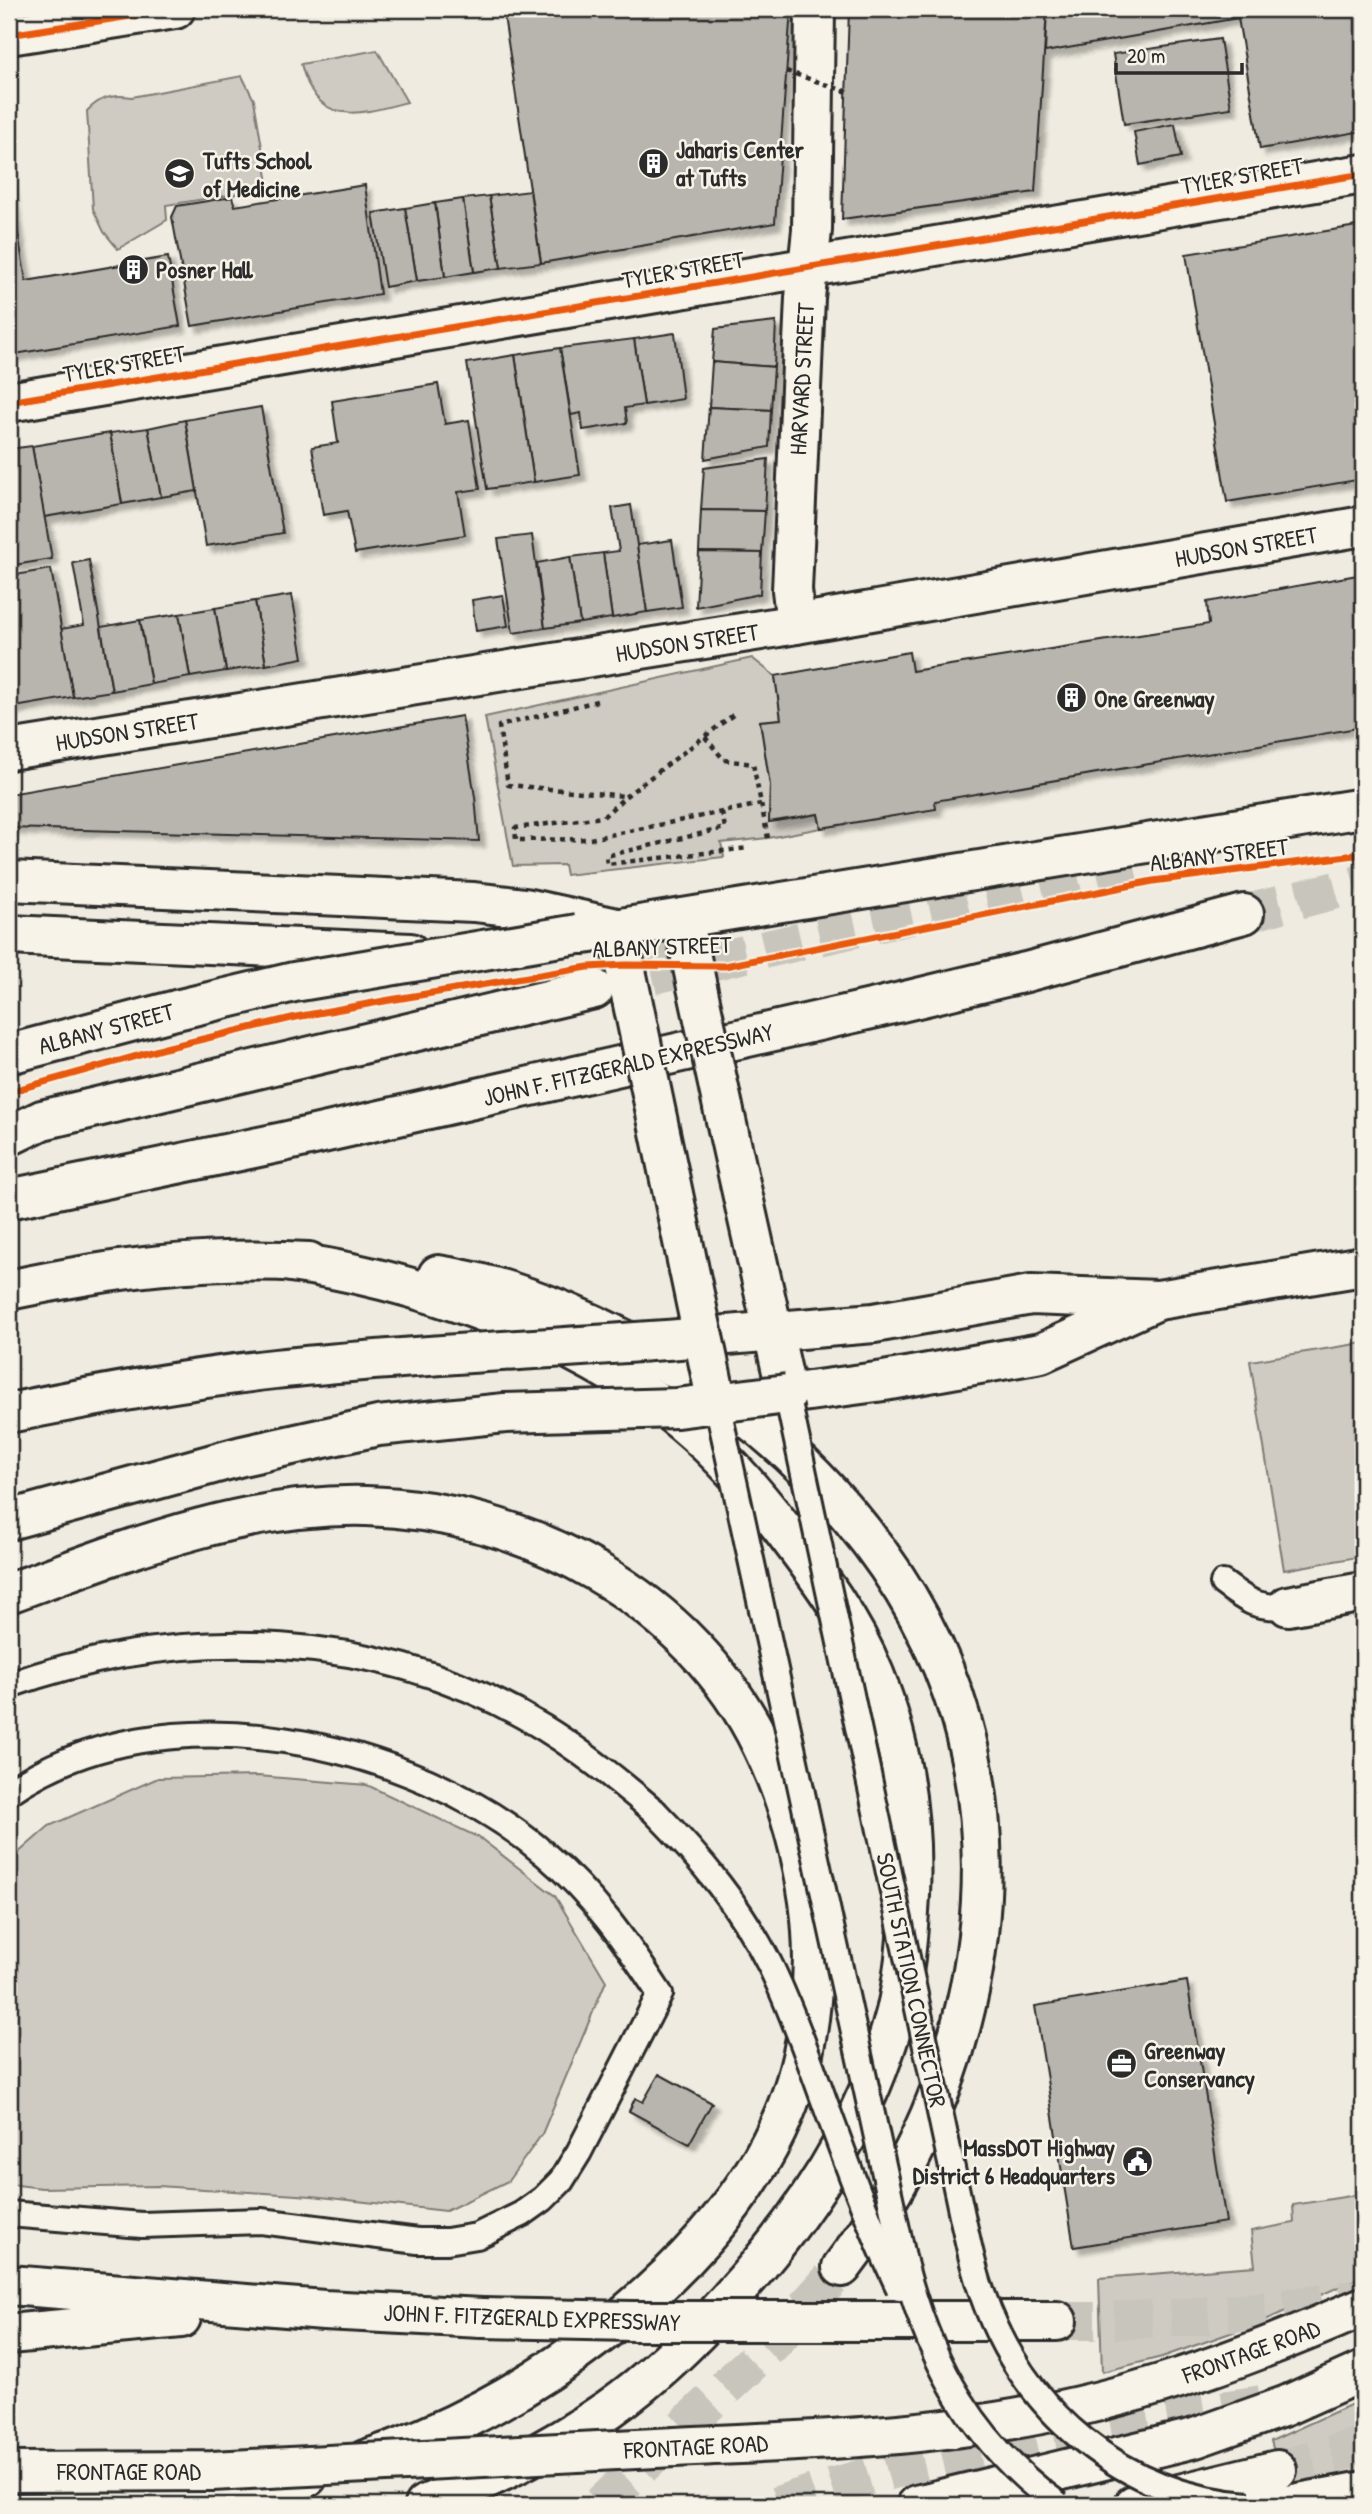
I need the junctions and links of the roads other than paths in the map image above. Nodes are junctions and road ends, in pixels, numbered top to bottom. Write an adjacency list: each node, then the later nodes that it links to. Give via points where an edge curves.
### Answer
1 (175, 9): 3 (main road)
2 (815, 9): 5 (main road, HARVARD STREET)
3 (25, 25)
4 (1363, 174): 5 (main road, TYLER STREET)
5 (808, 267): 6 (main road, TYLER STREET); 8 (main road, HARVARD STREET, via 792,590)
6 (9, 402)
7 (1363, 526): 8 (main road, HUDSON STREET)
8 (796, 624): 9 (main road, HUDSON STREET)
9 (9, 750)
10 (1363, 808): 13 (main road, ALBANY STREET)
11 (9, 881): 14 (main road, via 501,904)
12 (1244, 914): 19 (main road, JOHN F. FITZGERALD EXPRESSWAY, via 876,1008 295,1140)
13 (683, 918): 14 (main road, ALBANY STREET); 24 (main road, bridge)
14 (589, 933): 15 (main road, via 474,955); 17 (main road, ALBANY STREET, bridge, via 294,982); 25 (main road, bridge, via 632,999)
15 (9, 935)
16 (594, 989): 18 (main road, via 42,1120)
17 (9, 1054)
18 (9, 1136)
19 (9, 1199)
20 (284, 1261): 22 (main road, via 167,1263); 37 (main road, via 451,1277 538,1302 638,1347 732,1405 790,1453 861,1531 914,1610 951,1691 973,1775 980,1865 975,1956 953,2057 930,2120 881,2213); 49 (main road, via 401,1285 535,1334 610,1373 696,1434 774,1518 858,1639 894,1731 908,1805 910,1903 896,2012 855,2119 812,2196 739,2289 638,2387 557,2442)
21 (1356, 1267): 23 (main road)
22 (9, 1290)
23 (1158, 1300): 24 (main road, via 1031,1295 874,1323); 26 (main road, via 1041,1353)
24 (773, 1332): 25 (main road); 26 (main road)
25 (704, 1337): 27 (main road, bridge); 28 (main road, bridge, via 276,1369)
26 (787, 1394): 27 (main road, bridge); 53 (lane, SOUTH STATION CONNECTOR, bridge, via 976,2276 987,2308 1030,2385 1056,2416 1089,2444 1159,2486 1218,2502)
27 (717, 1403): 29 (main road, bridge, via 505,1413 378,1426 242,1456); 44 (lane, bridge, via 905,2266 921,2321)
28 (9, 1413)
29 (9, 1520)
30 (1223, 1583): 33 (lane, via 1252,1604)
31 (1363, 1592): 33 (main road)
32 (9, 1593): 48 (main road, via 194,1530 330,1507 397,1508 459,1517 550,1547 641,1600 694,1649 742,1710 776,1777 799,1848 812,1960 797,2077 779,2127 747,2183 708,2234 654,2288 593,2340 526,2385 460,2421 384,2454 260,2487 135,2500)
33 (1288, 1606)
34 (9, 1685): 44 (lane, bridge, via 120,1654 200,1644 274,1645 357,1656 455,1685 517,1712 593,1761 680,1837 756,1939 796,2025 876,2236)
35 (9, 1792): 36 (lane, via 76,1758 112,1746 164,1738 266,1736 367,1758 468,1801 545,1855 611,1922 660,1994 561,2181 522,2214 477,2236 418,2241 261,2221 142,2225)
36 (9, 2214)
37 (842, 2267)
38 (9, 2285): 40 (main road, JOHN F. FITZGERALD EXPRESSWAY)
39 (1363, 2306): 46 (main road, FRONTAGE ROAD, bridge, via 1240,2358 1136,2391 1041,2414 906,2434 212,2471)
40 (286, 2307): 41 (main road, JOHN F. FITZGERALD EXPRESSWAY, bridge, via 646,2321); 42 (main road)
41 (1057, 2321)
42 (9, 2334)
43 (1363, 2371): 50 (main road, via 1285,2406 1195,2438)
44 (946, 2376): 51 (lane, bridge, via 989,2440 1015,2469)
45 (1277, 2470): 52 (main road)
46 (9, 2472)
47 (1363, 2484): 53 (lane, SOUTH STATION CONNECTOR)
48 (9, 2487)
49 (424, 2505)
50 (917, 2505)
51 (1059, 2505)
52 (1133, 2505)
53 (1251, 2505)

